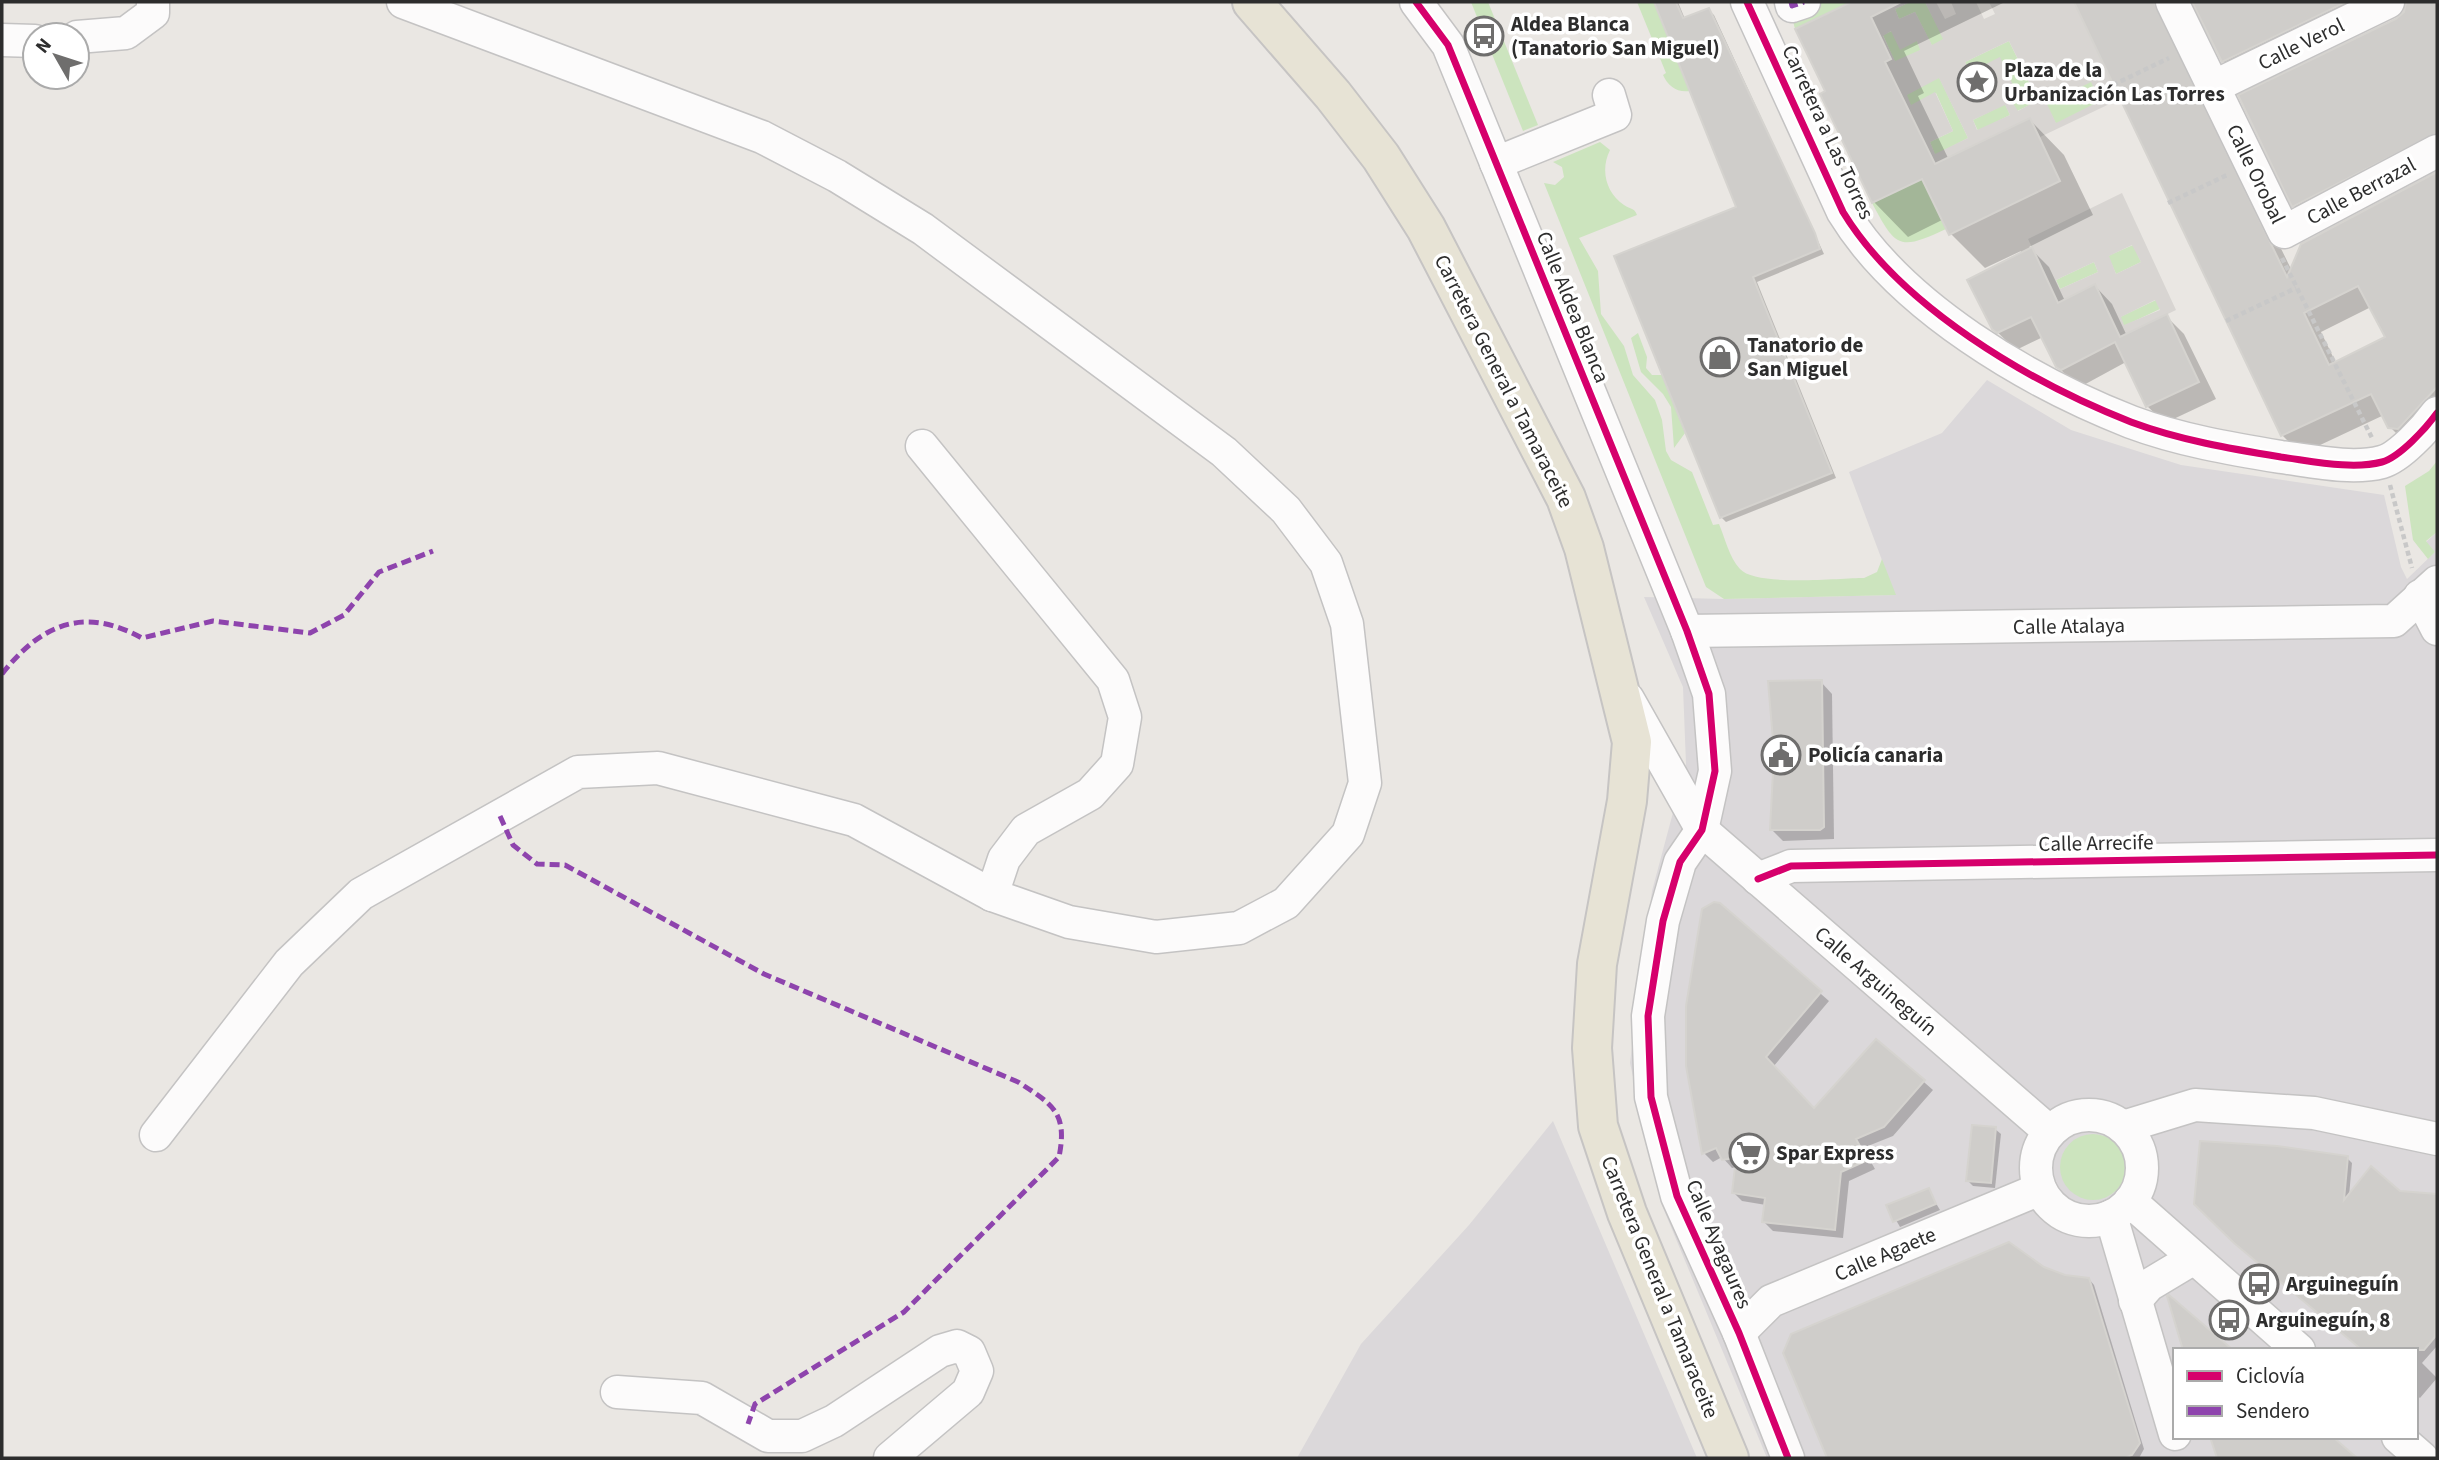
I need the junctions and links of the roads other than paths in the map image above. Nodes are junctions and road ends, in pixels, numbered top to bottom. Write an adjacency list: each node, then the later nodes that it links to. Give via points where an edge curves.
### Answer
1 (153, 2): 10 (street, via 153,13 126,33)
2 (403, 2): 27 (street, via 762,137 923,229 1224,452 1286,510 1326,563 1347,624 1364,783 1349,834 1286,903 1239,928 1156,937 1069,922)
3 (1252, 2): 23 (main road, Carretera General a Tamaraceite, via 1373,147 1426,228 1566,498 1584,548)
4 (1416, 2): 16 (street, Calle Aldea Blanca, via 1448,45)
5 (1747, 2): 18 (street, Carretera a Las Torres, via 1843,212 1860,239 1898,280 1968,334 2035,376 2132,422 2198,441 2350,464 2384,462 2422,433)
6 (1791, 2): 7 (street, via 1792,6)
7 (1804, 2)
8 (2172, 2): 13 (street, Calle Orobal)
9 (2388, 2): 13 (street, Calle Verol)
10 (91, 36)
11 (2, 40): 12 (street)
12 (21, 41)
13 (2213, 87): 17 (street, Calle Orobal)
14 (1609, 94): 16 (street, via 1615,115)
15 (2437, 150): 17 (street, Calle Berrazal)
16 (1496, 163): 22 (street, Calle Aldea Blanca)
17 (2284, 232)
18 (2437, 413)
19 (922, 446): 27 (street, via 1113,680 1125,716 1117,764 1090,794 1026,830 1004,859)
20 (2429, 589): 21 (street); 22 (street, Calle Atalaya, via 2394,621 1844,639)
21 (2437, 629)
22 (1687, 631): 24 (street, Calle Ayagaures, via 1709,694 1715,772)
23 (1618, 685): 24 (street); 42 (main road, Carretera General a Tamaraceite, via 1632,742 1632,768 1597,964 1592,1048 1598,1126 1627,1213)
24 (1702, 830): 26 (street, Calle Arguineguín); 36 (street, Calle Ayagaures, via 1679,862 1663,921 1648,1016 1651,1097 1677,1196)
25 (2437, 855): 26 (street, Calle Arrecife, via 1791,866)
26 (1758, 879): 29 (street, Calle Arguineguín)
27 (992, 895): 30 (street, via 854,820 658,768 578,772 361,894 289,963)
28 (2123, 1127): 29 (street, via 2109,1118 2085,1115); 31 (street, via 2195,1105 2314,1113); 33 (street, via 2140,1155 2138,1187)
29 (2050, 1132): 32 (street, via 2036,1158)
30 (156, 1135)
31 (2437, 1139)
32 (2040, 1189): 33 (street, via 2062,1214 2086,1220); 36 (street, Calle Agaete, via 1771,1301)
33 (2121, 1209): 34 (street); 35 (street)
34 (2194, 1258): 35 (street, via 2150,1285); 37 (street)
35 (2135, 1301): 39 (street)
36 (1739, 1333): 43 (street, Calle Ayagaures)
37 (2296, 1348)
38 (617, 1392): 41 (street, via 702,1398 768,1436 802,1436 834,1421 940,1351 957,1346 969,1352 977,1371 968,1392)
39 (2173, 1439)
40 (2401, 1439): 44 (street)
41 (890, 1458)
42 (1729, 1458)
43 (1788, 1458)
44 (2423, 1458)

